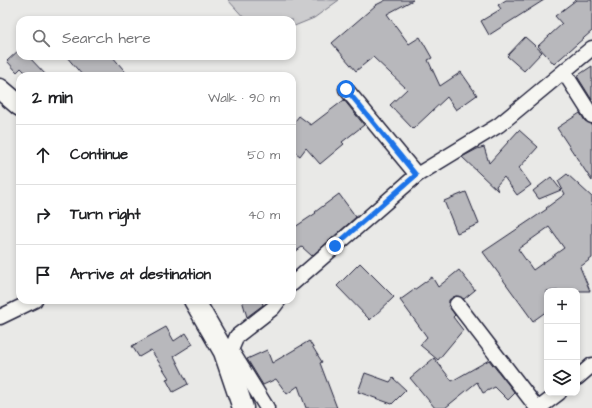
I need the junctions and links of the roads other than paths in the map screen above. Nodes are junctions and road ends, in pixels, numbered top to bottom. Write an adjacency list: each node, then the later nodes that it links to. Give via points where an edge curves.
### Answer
1 (592, 48): 2 (street)
2 (564, 72): 6 (street); 7 (street, via 499,125)
3 (0, 89): 5 (street)
4 (346, 89): 7 (street)
5 (16, 103)
6 (592, 116)
7 (416, 175): 8 (street)
8 (296, 280)
9 (27, 304): 13 (street)
10 (196, 304): 17 (street, via 224,352)
11 (276, 304): 18 (street, via 237,336 231,350)
12 (457, 304): 19 (street)
13 (0, 317)
14 (592, 365): 15 (street)
15 (580, 375)
16 (555, 396): 19 (street)
17 (243, 408)
18 (267, 408)
19 (538, 408)

